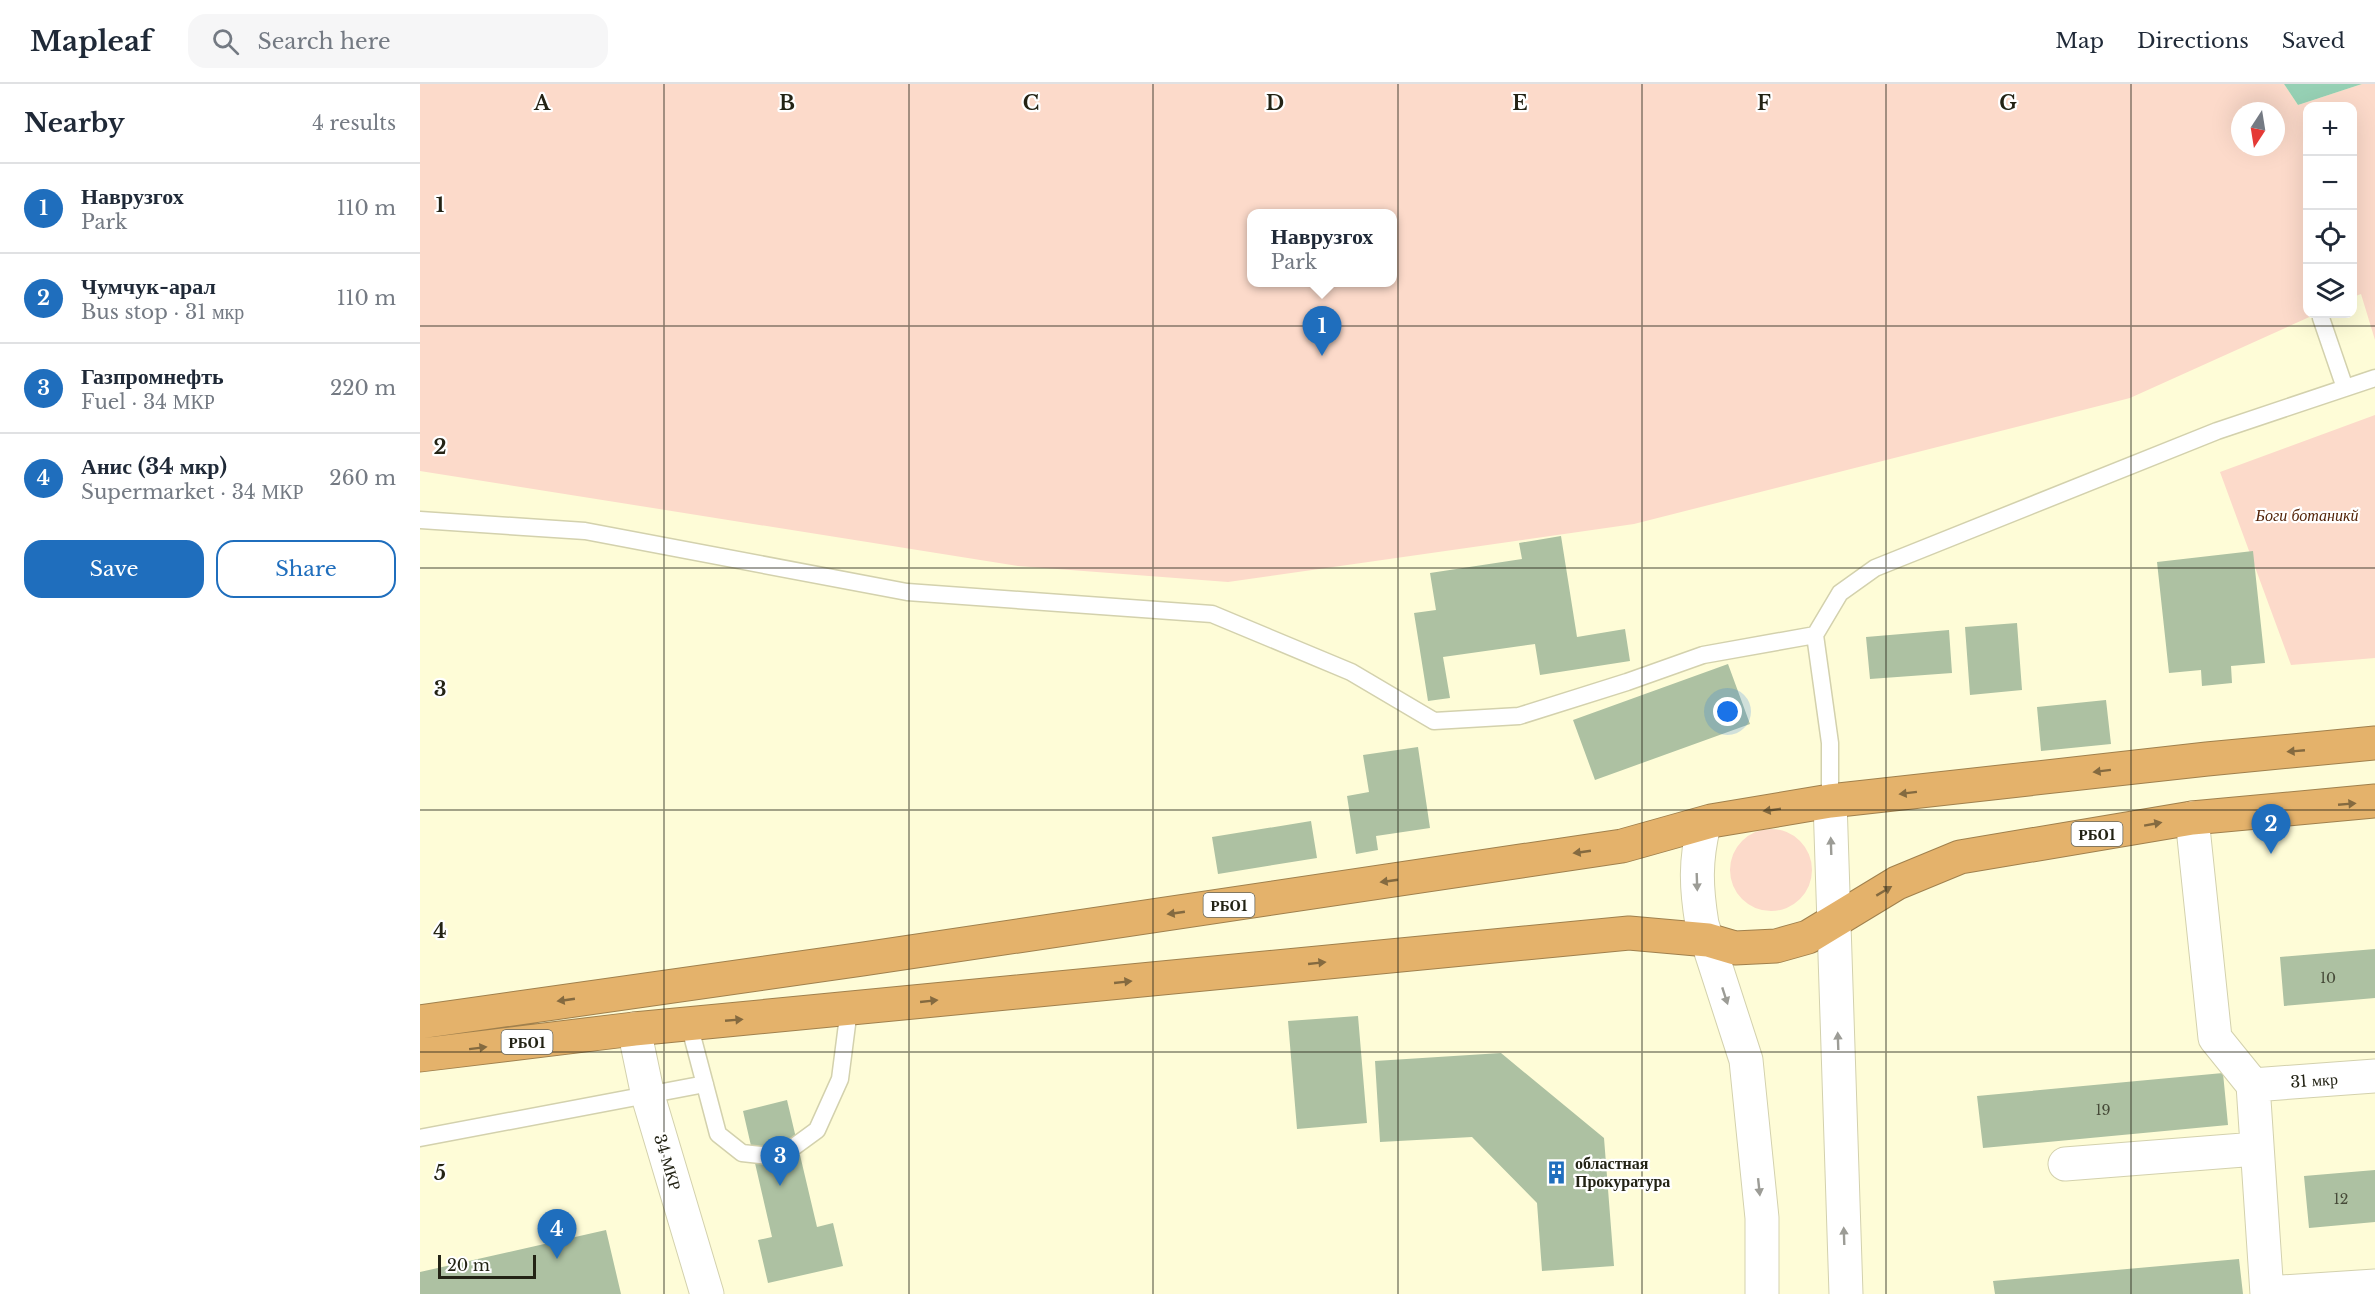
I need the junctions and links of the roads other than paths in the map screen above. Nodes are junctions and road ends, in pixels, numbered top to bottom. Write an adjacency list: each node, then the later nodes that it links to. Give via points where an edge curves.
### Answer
1 (2321, 318): 3 (lane)
2 (2375, 378): 3 (lane)
3 (2344, 388): 5 (lane, via 2217,431 1875,568 1840,593)
4 (420, 520): 5 (lane, via 585,531 906,592 1212,614 1351,672 1434,721 1519,716 1702,655)
5 (1815, 635): 7 (lane, via 1830,743)
6 (2375, 743): 7 (highway, РБ01, one-way to 7)
7 (1830, 801): 10 (highway, РБ01, one-way to 10); 11 (street, one-way to 7)
8 (2375, 801): 9 (highway, РБ01, one-way to 8)
9 (2192, 818): 11 (highway, РБ01, one-way to 9, via 1897,883 1960,857); 21 (street, via 2215,1038)
10 (1704, 825): 12 (street, one-way to 12, via 1697,852 1696,881); 13 (highway, РБ01, one-way to 13, via 1622,846)
11 (1834, 921): 12 (highway, РБ01, via 1808,937 1776,946 1735,948); 29 (street, one-way to 11)
12 (1708, 940): 14 (highway, РБ01, one-way to 12, via 1629,933); 28 (street, one-way to 28, via 1746,1060 1762,1218)
13 (624, 992): 15 (highway, РБ01, one-way to 15); 17 (highway)
14 (849, 1009): 16 (highway, РБ01, one-way to 14); 20 (lane, via 840,1079 817,1130 791,1149 770,1156 742,1153 718,1134)
15 (420, 1022)
16 (689, 1024): 17 (highway, РБ01); 20 (lane)
17 (634, 1029): 18 (highway, РБ01, one-way to 17); 22 (street, 34 МКР)
18 (420, 1055)
19 (2375, 1076): 21 (street, 31 мкр)
20 (705, 1084): 22 (lane)
21 (2253, 1085): 24 (street)
22 (648, 1096): 23 (lane); 27 (street, 34 МКР)
23 (420, 1138)
24 (2256, 1149): 25 (street); 30 (street)
25 (2065, 1164)
26 (2375, 1286): 30 (street)
27 (707, 1294)
28 (1762, 1294)
29 (1846, 1294)
30 (2267, 1294)

